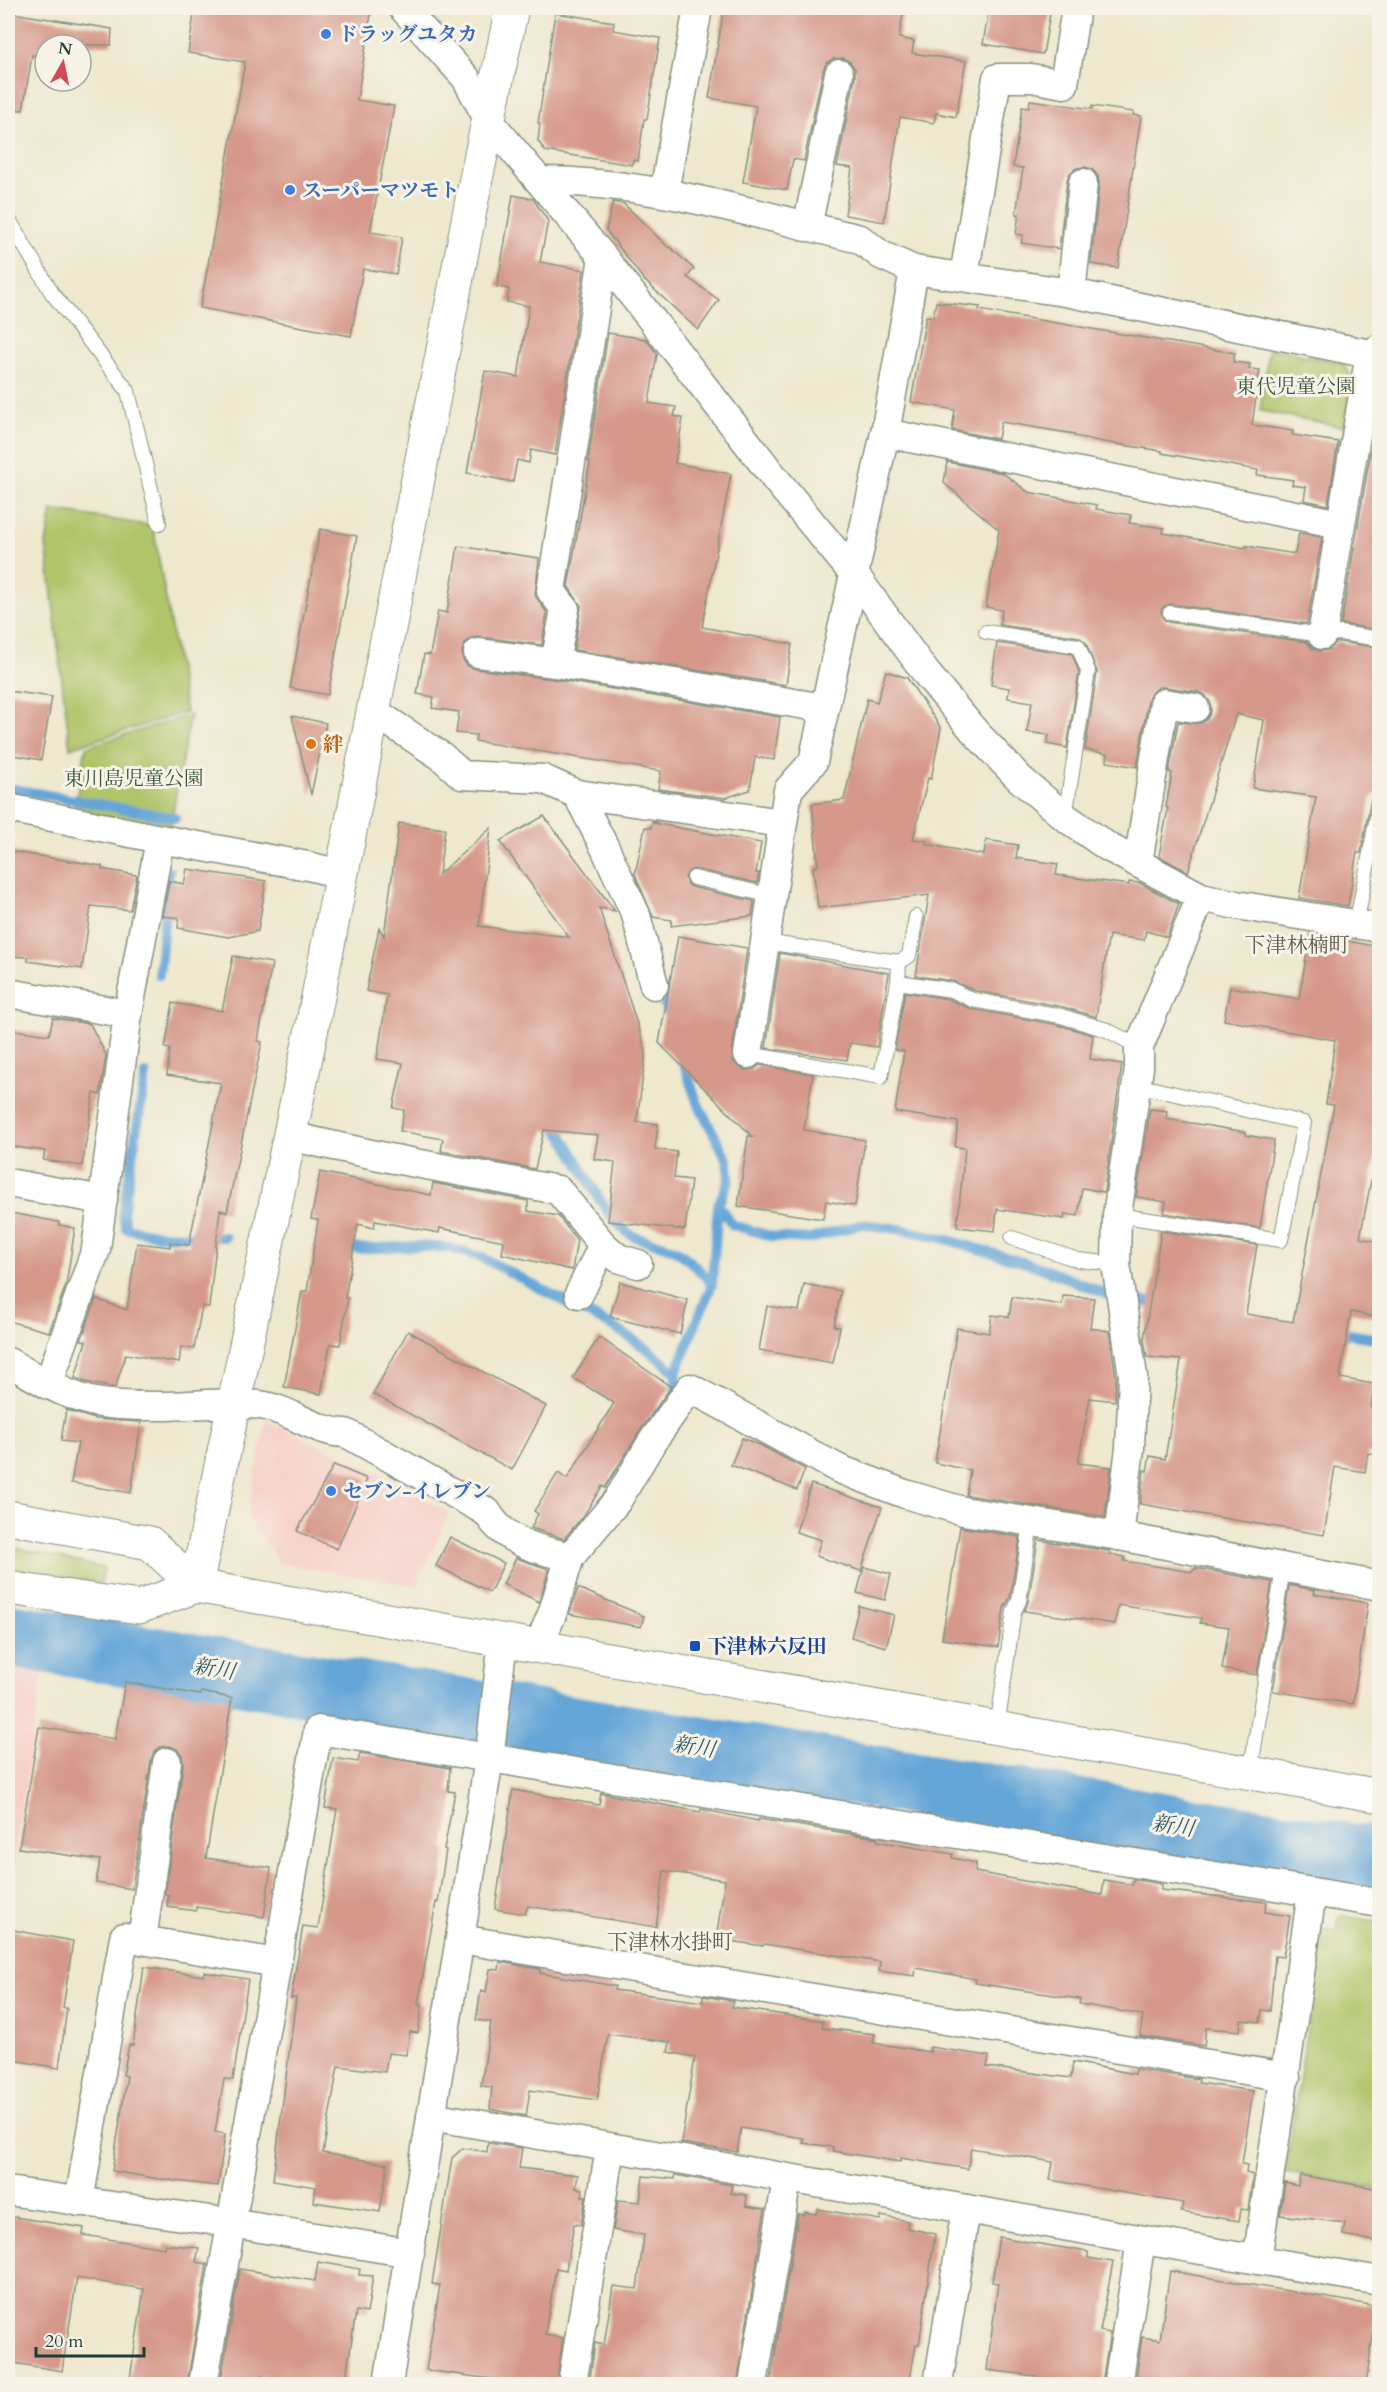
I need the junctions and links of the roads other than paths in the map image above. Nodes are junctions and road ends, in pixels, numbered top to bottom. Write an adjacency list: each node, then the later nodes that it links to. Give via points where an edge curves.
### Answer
1 (403, 8): 6 (street, via 466,78)
2 (512, 8): 6 (street)
3 (698, 8): 9 (street)
4 (1076, 8): 14 (street, via 1064,84 997,78)
5 (839, 74): 11 (street)
6 (489, 121): 7 (street); 29 (street)
7 (540, 181): 9 (street, via 574,181); 12 (street)
8 (1083, 183): 15 (street)
9 (664, 192): 11 (street)
10 (8, 218): 18 (lane, via 52,293 128,391)
11 (807, 227): 13 (street, via 860,239 881,255)
12 (603, 257): 20 (street); 26 (street, via 551,591 565,609)
13 (914, 270): 14 (street); 17 (street)
14 (964, 276): 15 (street)
15 (1071, 293): 16 (street)
16 (1375, 351): 19 (street)
17 (885, 433): 19 (street); 20 (street)
18 (159, 523)
19 (1340, 524): 23 (street)
20 (854, 574): 27 (street); 33 (street, via 926,673 975,732 1020,779)
21 (1170, 613): 23 (lane)
22 (986, 632): 33 (lane, via 1078,646 1088,671)
23 (1322, 635): 24 (lane, via 1340,633)
24 (1380, 639)
25 (478, 653): 26 (street)
26 (555, 663): 27 (street)
27 (824, 708): 34 (street, via 813,762 788,790)
28 (1195, 708): 36 (street, via 1164,703)
29 (373, 711): 30 (street, via 441,756 462,775 543,779); 37 (street)
30 (577, 794): 34 (street); 46 (street, via 636,915)
31 (1380, 801): 42 (lane)
32 (8, 808): 35 (street)
33 (1065, 817): 36 (street)
34 (782, 823): 39 (street)
35 (160, 839): 37 (street); 48 (street)
36 (1138, 863): 40 (street)
37 (342, 874): 52 (street)
38 (694, 878): 39 (lane)
39 (772, 896): 43 (street)
40 (1201, 897): 42 (street); 49 (street)
41 (916, 917): 44 (lane, via 909,956)
42 (1368, 927)
43 (765, 942): 44 (lane); 50 (street)
44 (899, 962): 45 (lane)
45 (898, 982): 49 (lane, via 952,990 973,1000 1061,1016 1107,1029); 50 (lane, via 881,1077)
46 (654, 986)
47 (8, 993): 48 (street)
48 (128, 1014): 54 (street)
49 (1139, 1047): 51 (street)
50 (748, 1054)
51 (1136, 1085): 55 (street); 55 (lane, via 1304,1123 1281,1240)
52 (289, 1136): 57 (street, via 558,1190); 63 (street)
53 (8, 1183): 54 (street)
54 (103, 1200): 62 (street, via 96,1249)
55 (1117, 1215): 59 (street)
56 (1012, 1238): 59 (lane, via 1078,1260)
57 (603, 1245): 58 (street, via 618,1258); 60 (street)
58 (638, 1264)
59 (1116, 1264): 66 (street, via 1133,1376 1130,1448)
60 (579, 1294)
61 (8, 1362): 62 (street)
62 (48, 1385): 63 (street, via 91,1401 154,1406)
63 (234, 1402): 67 (street, via 282,1410 332,1433 346,1433 487,1512 495,1526 532,1548); 69 (street)
64 (8, 1517): 69 (street, via 150,1543)
65 (1031, 1523): 66 (street); 67 (street, via 963,1511 839,1469 690,1388 617,1502); 74 (lane)
66 (1119, 1536): 68 (street)
67 (570, 1557): 73 (street)
68 (1284, 1569): 70 (street); 77 (lane)
69 (196, 1586): 71 (street, via 139,1607); 72 (street)
70 (1380, 1586)
71 (8, 1588)
72 (503, 1640): 73 (street); 75 (street)
73 (538, 1647): 74 (street)
74 (997, 1728): 77 (street)
75 (490, 1748): 79 (street); 81 (street); 83 (street, via 318,1730)
76 (167, 1762): 82 (street)
77 (1250, 1773): 78 (street)
78 (1380, 1796)
79 (1312, 1893): 80 (street); 84 (street)
80 (1380, 1903)
81 (460, 1939): 84 (street); 85 (street)
82 (142, 1940): 83 (street); 89 (street, via 124,1937)
83 (277, 1963): 91 (street)
84 (1286, 2077): 94 (street)
85 (431, 2116): 86 (street); 93 (street)
86 (610, 2148): 87 (street); 98 (street)
87 (787, 2179): 90 (street); 99 (street)
88 (8, 2191): 89 (street)
89 (79, 2202): 91 (street)
90 (966, 2209): 92 (street); 100 (street)
91 (231, 2223): 93 (street); 96 (street)
92 (1141, 2241): 94 (street); 101 (street)
93 (410, 2253): 97 (street)
94 (1257, 2260): 95 (street)
95 (1380, 2281)
96 (203, 2385)
97 (388, 2385)
98 (572, 2385)
99 (753, 2385)
100 (938, 2385)
101 (1118, 2385)

